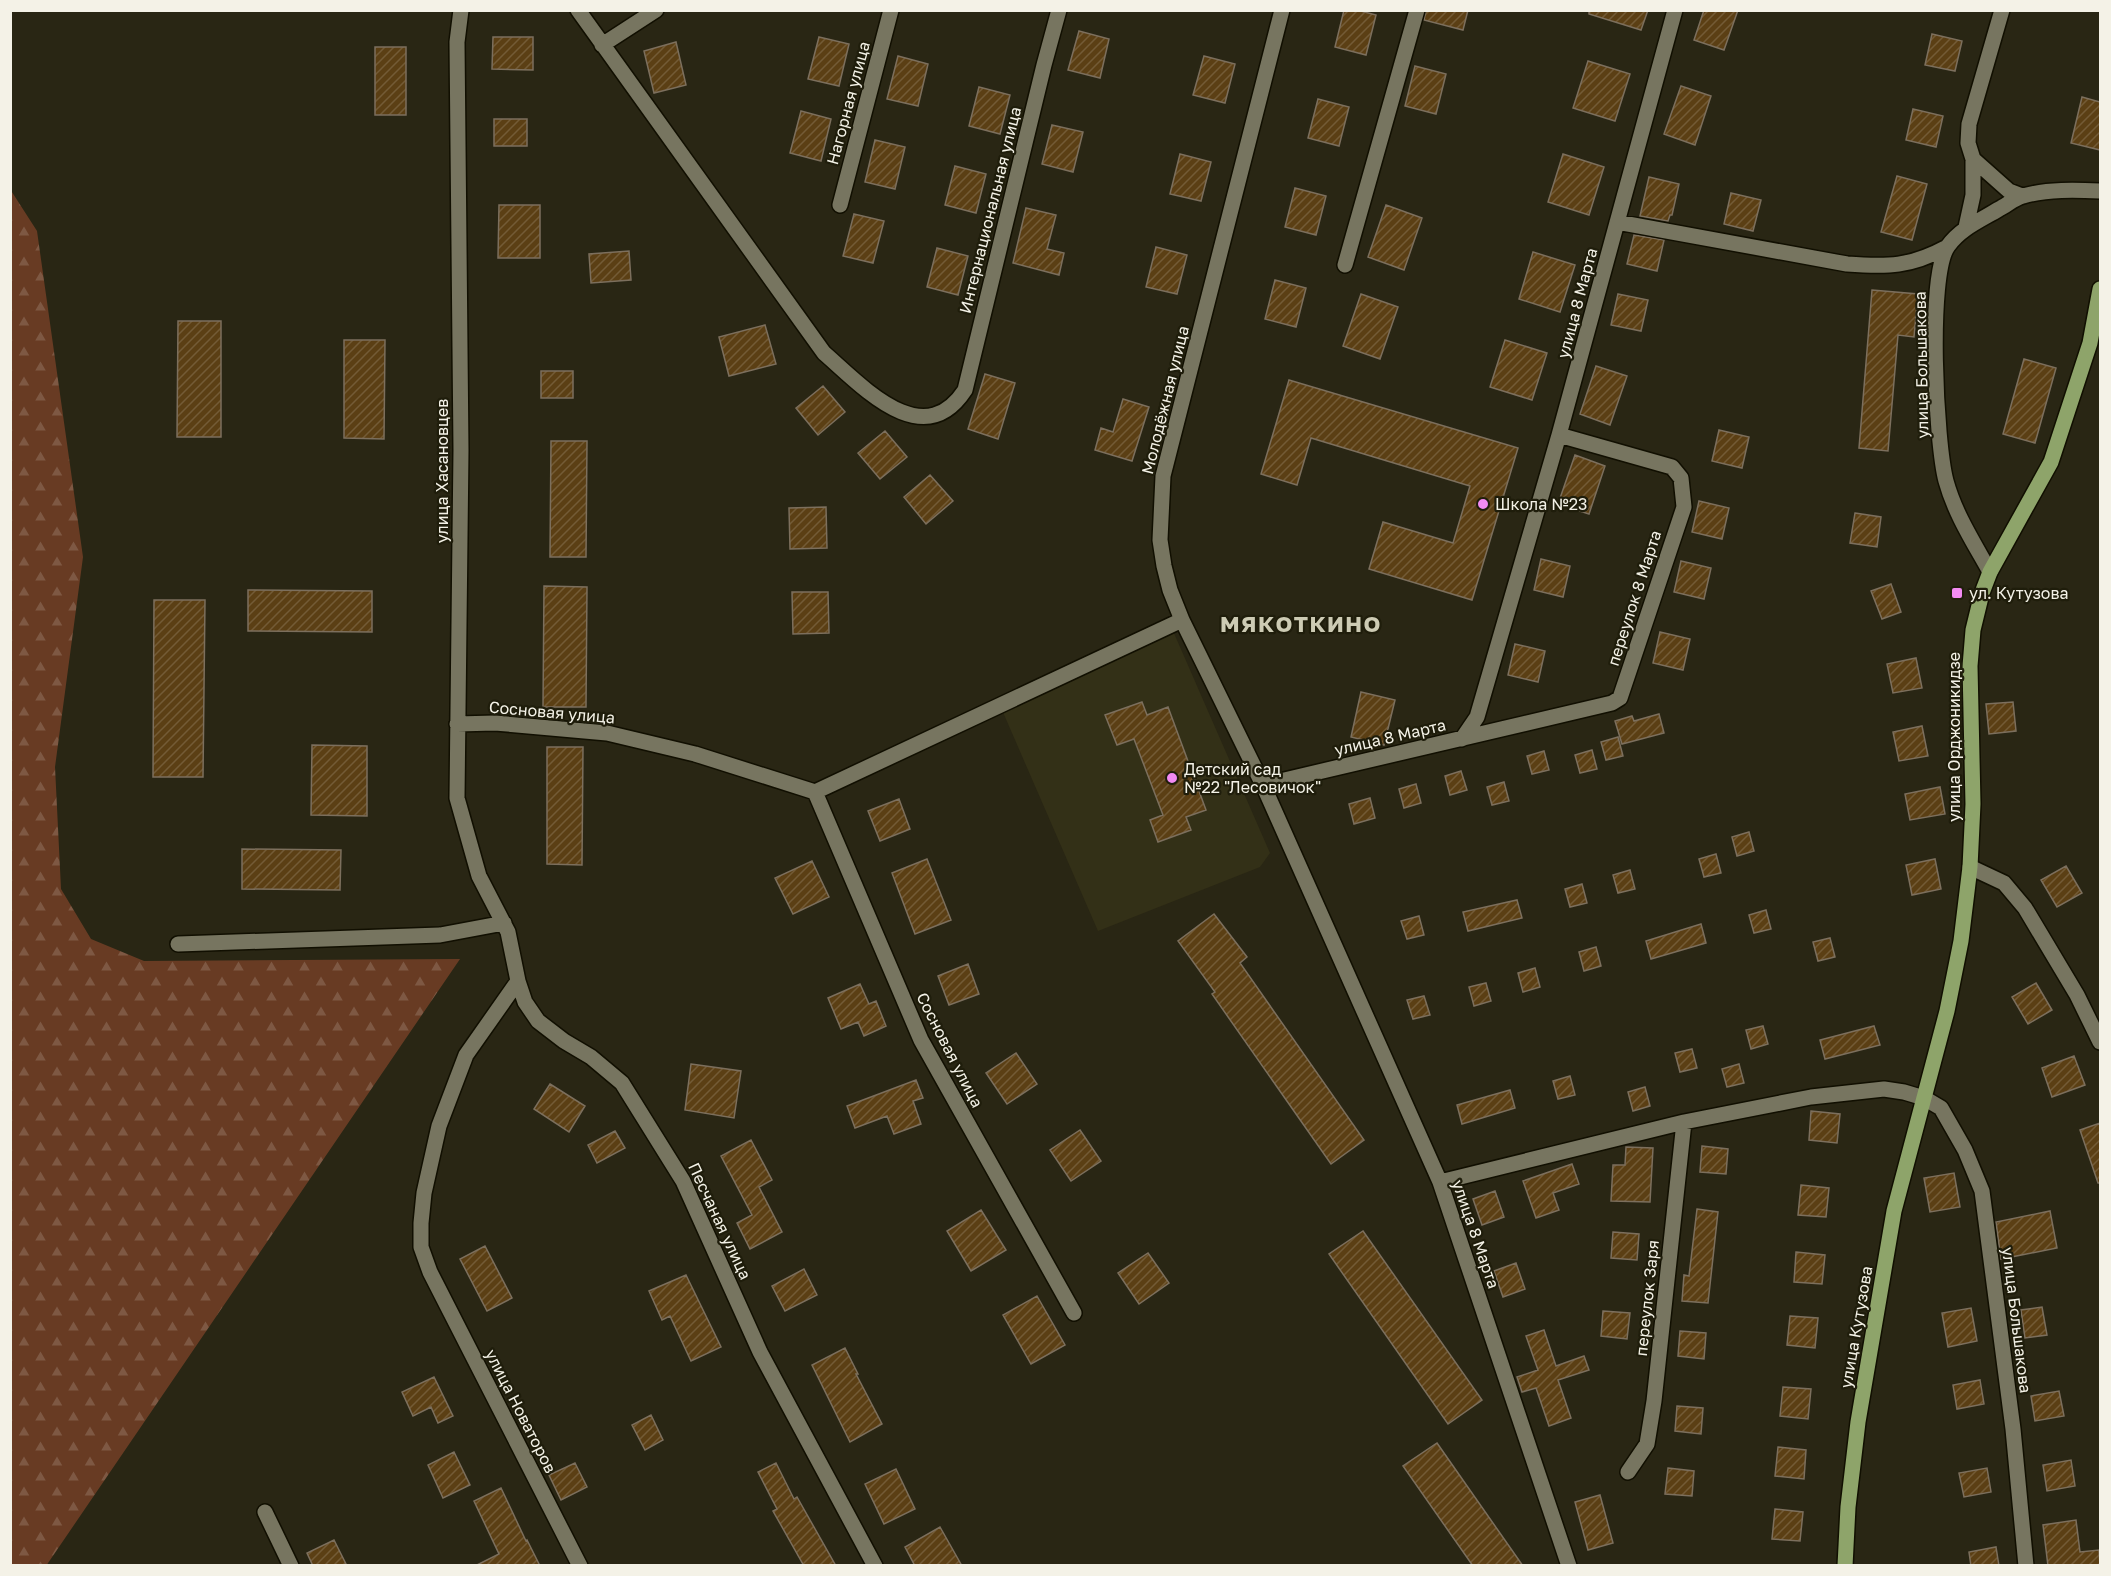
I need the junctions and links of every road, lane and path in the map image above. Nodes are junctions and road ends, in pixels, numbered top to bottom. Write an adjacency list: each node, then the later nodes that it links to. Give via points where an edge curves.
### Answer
1 (461, 10): 23 (street, улица Хасановцев)
2 (578, 10): 10 (street)
3 (656, 10): 10 (street)
4 (891, 10): 14 (street, Нагорная улица)
5 (1059, 10): 10 (street, Интернациональная улица, via 965,390 945,412 928,416 911,416 896,410 824,353)
6 (1282, 10): 22 (street, Молодёжная улица, via 1163,476 1160,512 1164,566)
7 (1417, 10): 18 (street)
8 (1675, 10): 15 (street, улица 8 Марта)
9 (2002, 10): 11 (street, via 1969,124 1968,143)
10 (602, 45)
11 (1973, 159): 13 (street, via 2009,191); 16 (street, via 1973,195)
12 (2100, 191): 13 (street, улица Большакова, via 2073,189)
13 (2022, 196): 16 (street, улица Большакова)
14 (840, 205)
15 (1617, 222): 17 (street, via 1847,264 1904,264 1925,259); 20 (street, улица 8 Марта)
16 (1966, 228): 17 (street, улица Большакова)
17 (1947, 247): 21 (street, улица Большакова, via 1936,295 1938,424 1946,480 1960,518)
18 (1346, 265)
19 (2100, 289): 21 (main road, улица Орджоникидзе, via 2090,343 2051,462)
20 (1559, 435): 24 (street, улица 8 Марта, via 1477,717); 24 (street, переулок 8 Марта, via 1672,467 1681,478 1684,507 1620,698)
21 (1990, 572): 27 (main road, улица Орджоникидзе, via 1976,620 1970,666)
22 (1182, 620): 25 (street, Молодёжная улица); 26 (street)
23 (457, 724): 26 (street, Сосновая улица, via 495,723 607,732 695,754); 28 (street, улица Хасановцев, via 457,798 479,876)
24 (1462, 739): 25 (street, улица 8 Марта)
25 (1263, 785): 34 (street, улица 8 Марта)
26 (815, 792): 35 (street, Сосновая улица, via 921,1040)
27 (1970, 867): 31 (street, via 2004,883 2025,908); 32 (main road, улица Орджоникидзе, via 1961,941)
28 (504, 923): 29 (street, via 440,935); 30 (street, Песчаная улица)
29 (178, 944)
30 (518, 981): 39 (street, улица Новаторов, via 466,1056 439,1126 424,1192 421,1247 429,1272); 40 (street, Песчаная улица, via 525,1002 538,1021 622,1083 683,1181 760,1352)
31 (2100, 1042)
32 (1924, 1098): 33 (street, via 1884,1089 1811,1097); 42 (main road, улица Кутузова, via 1894,1211 1862,1398); 43 (street, улица Большакова, via 1941,1108 1952,1124 1982,1191)
33 (1683, 1122): 34 (street); 36 (street, переулок Заря, via 1654,1401 1647,1444)
34 (1440, 1182): 41 (street, улица 8 Марта)
35 (1074, 1313)
36 (1628, 1472)
37 (265, 1512): 38 (street)
38 (291, 1566)
39 (580, 1566)
40 (874, 1566)
41 (1569, 1566)
42 (1845, 1566)
43 (2026, 1566)

